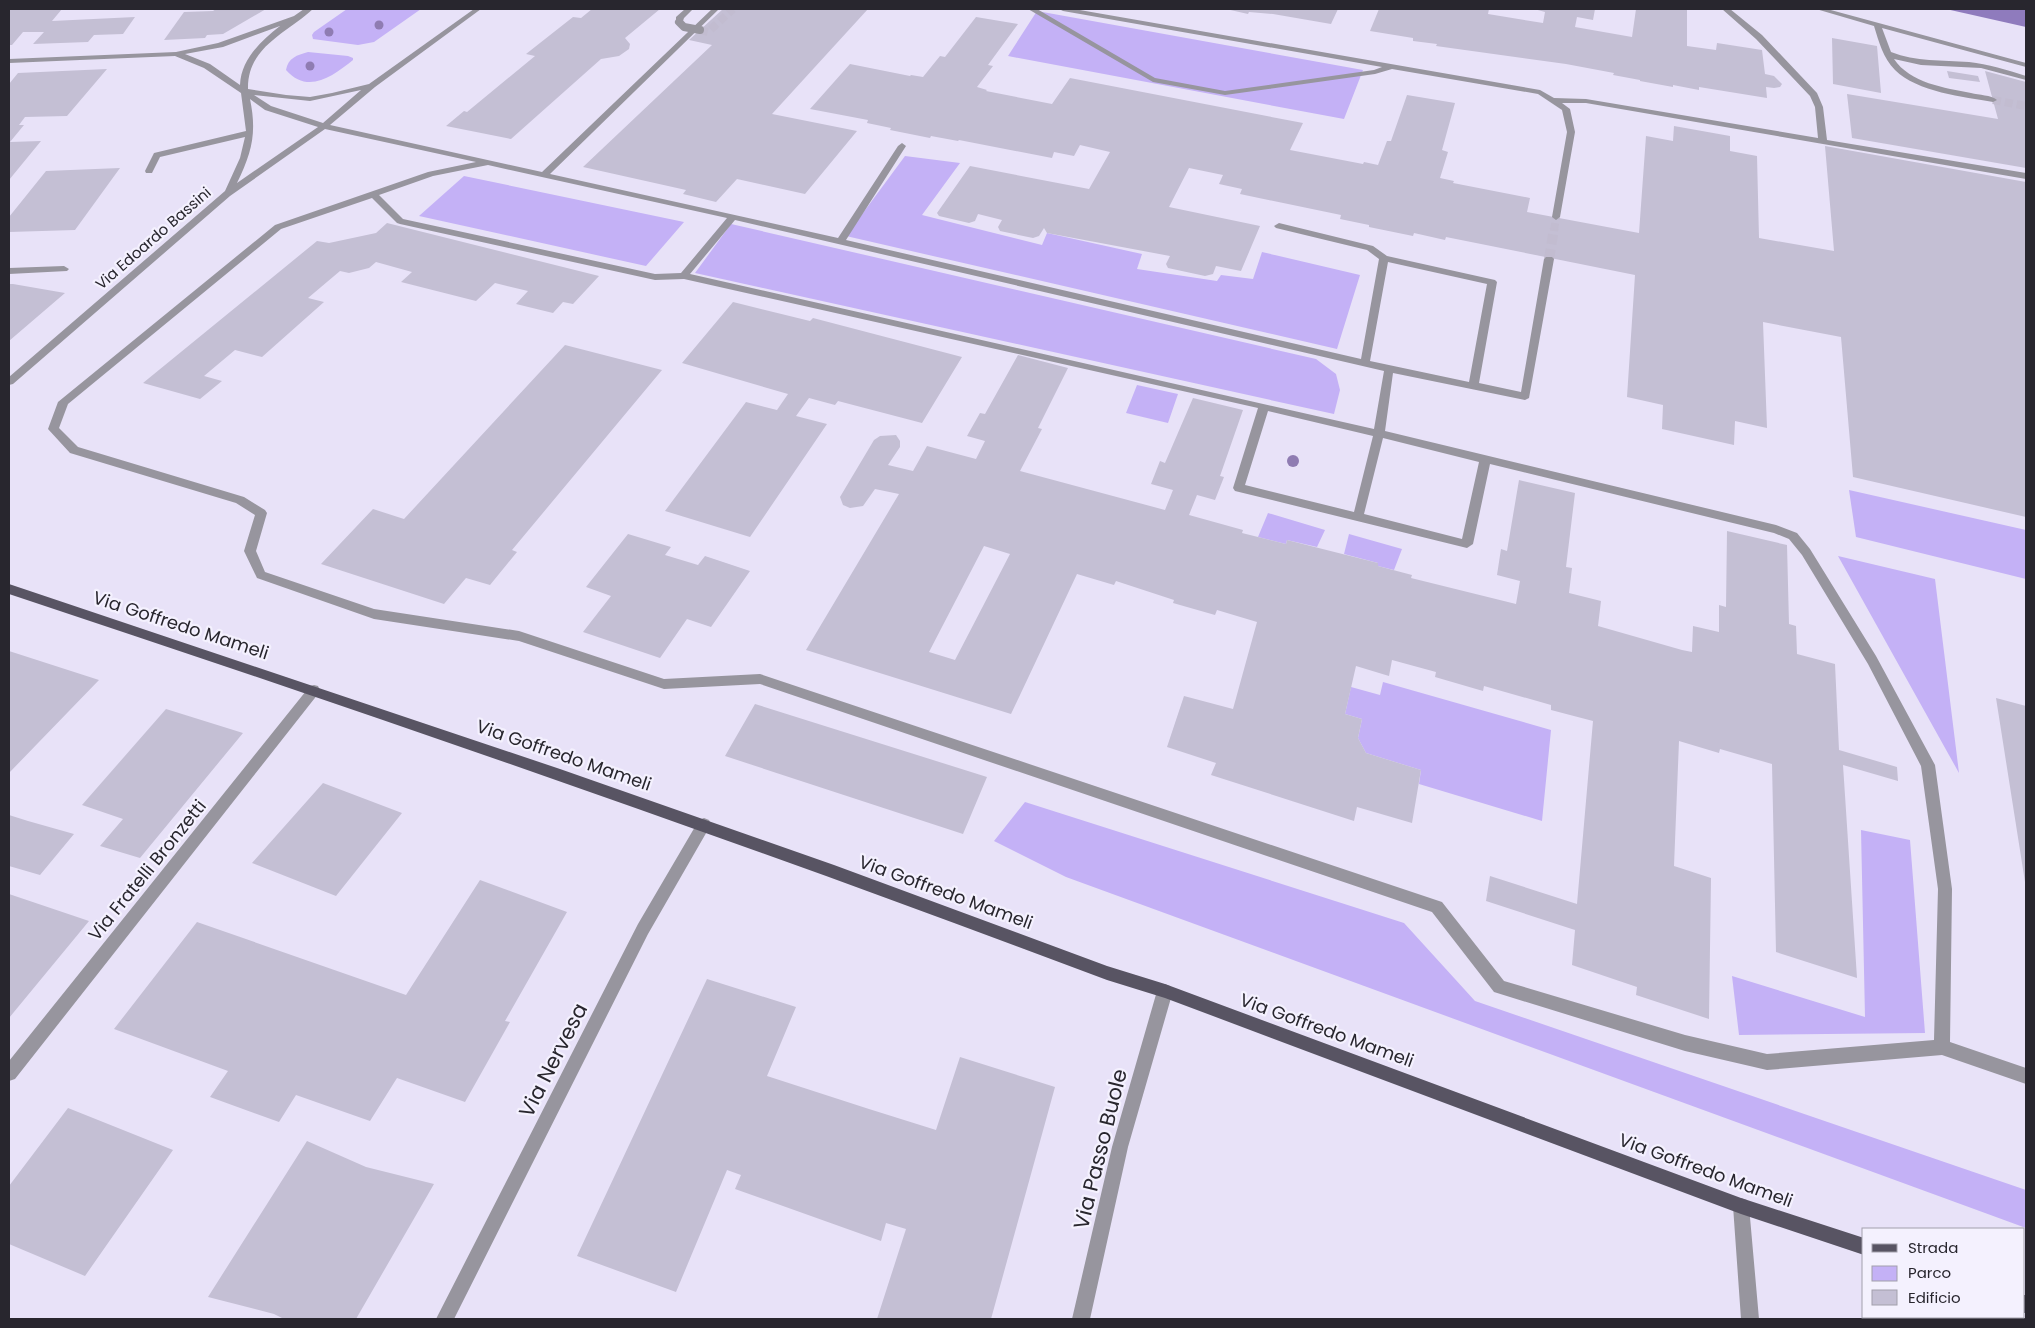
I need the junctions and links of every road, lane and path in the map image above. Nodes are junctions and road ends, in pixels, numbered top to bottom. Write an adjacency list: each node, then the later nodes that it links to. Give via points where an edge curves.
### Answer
1 (310, 9): 9 (street)
2 (478, 9): 18 (street)
3 (689, 9): 11 (street, bridge, via 679,22 684,27)
4 (716, 9): 30 (street)
5 (1032, 9): 16 (street, via 1153,80 1225,93 1375,72)
6 (1063, 9): 16 (street)
7 (1726, 9): 24 (street, via 1759,37 1814,95 1819,107)
8 (1820, 9): 10 (street)
9 (295, 18): 13 (street, via 220,45); 19 (street, via 262,46 248,65)
10 (1877, 25): 12 (street); 15 (street)
11 (700, 30)
12 (1887, 53): 17 (street, via 1914,63 1982,66); 21 (street, via 1899,70 1925,85)
13 (176, 54): 14 (street); 19 (street, via 195,60)
14 (9, 62)
15 (2026, 64)
16 (1390, 66): 20 (street, via 1540,92)
17 (2026, 78)
18 (372, 85): 19 (street, via 334,96 311,98); 22 (street, Via Edoardo Bassini)
19 (243, 91): 22 (street, via 268,108); 23 (street, via 250,123)
20 (1553, 100): 24 (street, via 1586,101); 35 (street, via 1566,109 1571,132)
21 (1993, 100)
22 (324, 126): 28 (street); 32 (street, Via Edoardo Bassini)
23 (248, 134): 27 (street); 32 (street, via 245,156)
24 (1823, 141): 31 (street)
25 (902, 146): 37 (street)
26 (149, 148): 27 (street)
27 (157, 155): 29 (street)
28 (486, 163): 30 (street); 33 (street, via 431,174)
29 (149, 172)
30 (544, 175): 34 (street)
31 (2026, 176)
32 (228, 194): 45 (street, Via Edoardo Bassini)
33 (373, 194): 42 (street, via 400,221 655,277); 55 (street, via 278,227 63,402 53,429 74,450 240,500 261,513 250,551 261,575 374,614 519,636 664,684 760,679 1437,907 1499,987 1685,1042 1767,1062)
34 (733, 217): 37 (street); 42 (street)
35 (1556, 217)
36 (1279, 226): 38 (street, via 1370,248)
37 (840, 242): 43 (street)
38 (1384, 258): 43 (street); 46 (street, via 1492,282)
39 (1549, 259): 46 (street, via 1525,396)
40 (64, 269): 41 (street)
41 (9, 271)
42 (684, 276): 47 (street)
43 (1365, 363): 44 (street)
44 (1389, 369): 46 (street); 48 (street)
45 (9, 382)
46 (1474, 385)
47 (1264, 406): 48 (street); 50 (street, via 1239,488)
48 (1380, 434): 49 (street); 50 (street)
49 (1484, 460): 50 (street, via 1467,544); 55 (street, via 1776,529 1793,536 1806,552 1872,660 1928,764 1945,890)
50 (1358, 517)
51 (9, 589): 52 (main road, Via Goffredo Mameli)
52 (314, 690): 53 (main road, Via Goffredo Mameli); 56 (street, Via Fratelli Bronzetti)
53 (704, 824): 54 (main road, Via Goffredo Mameli, via 1107,973); 60 (street, Via Nervesa, via 643,929)
54 (1165, 991): 58 (main road, Via Goffredo Mameli); 61 (street, Via Passo Buole, via 1120,1147)
55 (1942, 1046): 57 (street)
56 (9, 1073)
57 (2026, 1076)
58 (1742, 1206): 59 (main road, Via Goffredo Mameli); 62 (street)
59 (1862, 1246)
60 (445, 1319)
61 (1081, 1319)
62 (1750, 1319)

